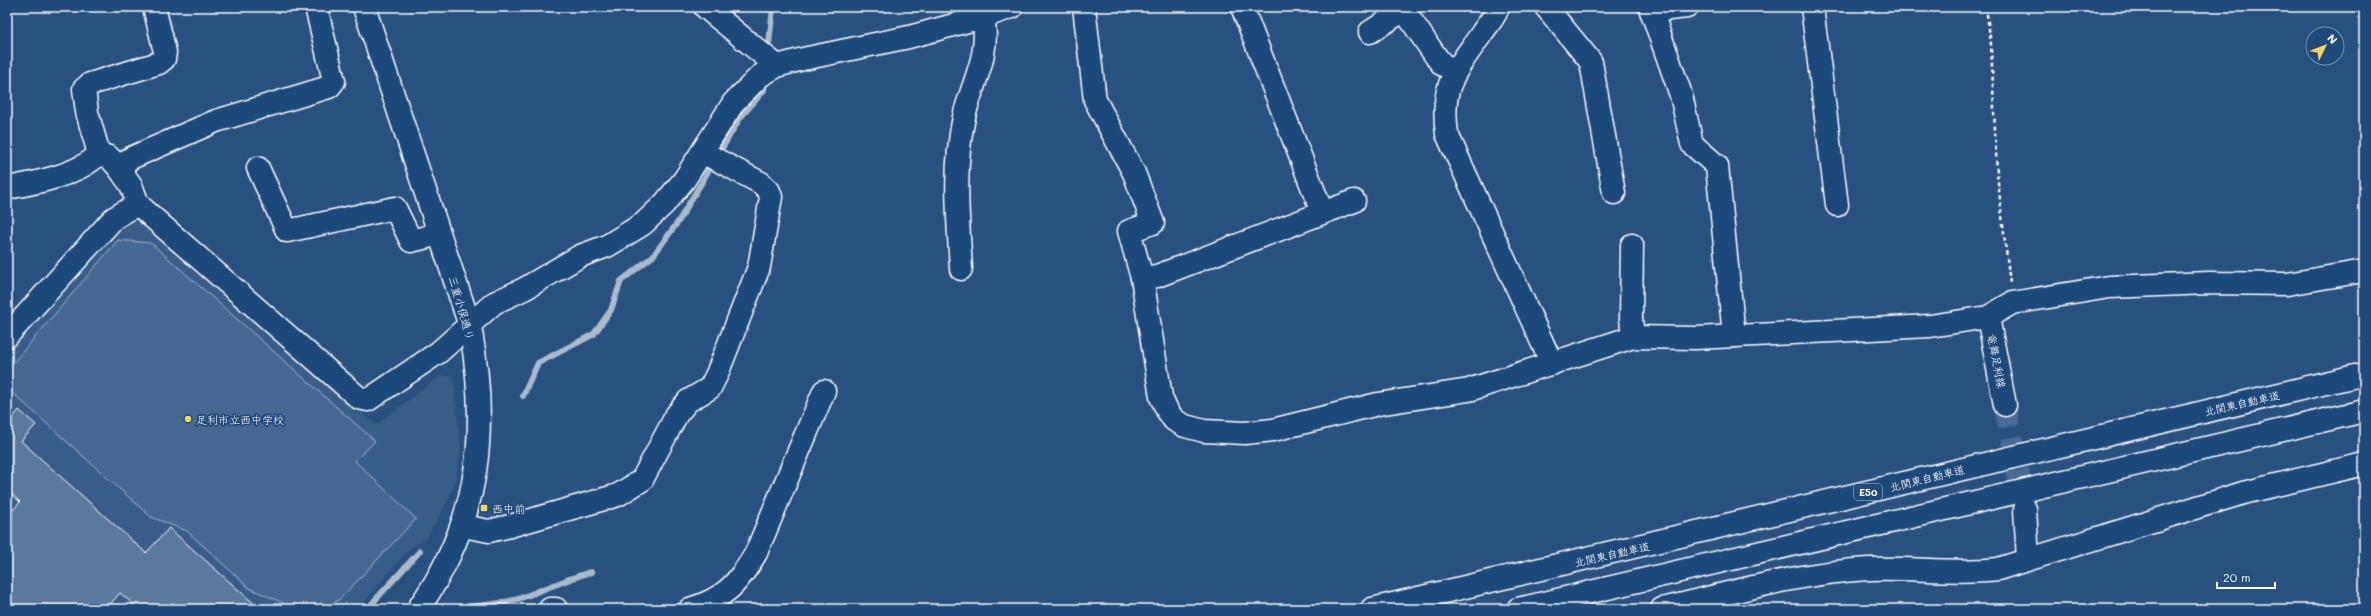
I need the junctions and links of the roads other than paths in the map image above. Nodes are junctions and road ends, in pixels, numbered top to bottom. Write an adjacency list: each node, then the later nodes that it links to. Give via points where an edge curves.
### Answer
1 (154, 7): 18 (main road, via 165,52 164,59 159,63 84,88 87,112)
2 (316, 7): 19 (main road, via 334,81 329,87 216,121 131,158)
3 (364, 7): 27 (main road, 三重小俣通り)
4 (705, 7): 15 (main road)
5 (1011, 7): 13 (main road)
6 (1084, 7): 31 (main road, via 1095,100 1134,173 1153,223 1129,231)
7 (1242, 7): 26 (main road)
8 (1498, 7): 16 (main road)
9 (1546, 7): 22 (main road, via 1590,62)
10 (1688, 7): 12 (main road)
11 (1812, 7): 25 (main road)
12 (1651, 9): 35 (main road, via 1681,96 1692,144 1717,166)
13 (983, 17): 15 (main road, via 909,37); 29 (main road, via 986,31 981,67 964,116 959,148 957,189)
14 (1370, 32): 16 (main road, via 1404,10 1443,65)
15 (777, 66): 17 (main road, via 747,87 734,102)
16 (1456, 70): 37 (main road, via 1446,92 1444,111 1447,134)
17 (702, 152): 33 (main road, via 664,204 644,224 607,246 580,256 524,289 494,303); 44 (main road, via 761,183 771,197 759,267 710,388 688,401 677,414 645,476 629,489 573,509 489,531)
18 (99, 154): 19 (main road, via 109,157); 21 (main road, via 90,163 39,182)
19 (118, 167): 24 (main road, via 131,185)
20 (258, 168): 27 (main road, via 287,231 395,208 411,241)
21 (7, 188)
22 (1614, 193)
23 (1354, 201): 26 (main road)
24 (138, 204): 33 (main road, via 359,398 368,400 439,352); 34 (main road, via 114,218)
25 (1837, 205)
26 (1322, 212): 31 (main road, via 1156,276)
27 (440, 234): 33 (main road, 三重小俣通り)
28 (1632, 245): 36 (main road)
29 (961, 269)
30 (2364, 271): 32 (main road, via 2287,284 2109,288 2012,303)
31 (1142, 278): 37 (main road, via 1161,397 1174,420 1204,431 1245,433 1273,430 1378,404 1469,390)
32 (1988, 317): 35 (main road, via 1930,326); 40 (main road, 竜舞足利線)
33 (470, 326): 44 (main road, 三重小俣通り, via 478,368 479,439 473,483)
34 (7, 336)
35 (1734, 336): 36 (main road)
36 (1633, 337): 37 (main road)
37 (1552, 364)
38 (2364, 374): 50 (main road, 北関東自動車道 / E50)
39 (824, 391): 49 (main road, via 756,553 746,571 735,586 719,598)
40 (2005, 405)
41 (2364, 411): 51 (main road)
42 (2364, 464): 45 (main road, via 2243,493)
43 (2025, 509): 45 (main road)
44 (462, 526): 46 (main road, 三重小俣通り)
45 (2028, 559): 52 (main road, via 1998,569 1970,572 1868,569 1795,578)
46 (425, 607)
47 (550, 609): 48 (main road)
48 (556, 609)
49 (690, 609)
50 (1372, 609)
51 (1518, 609)
52 (1662, 609)

